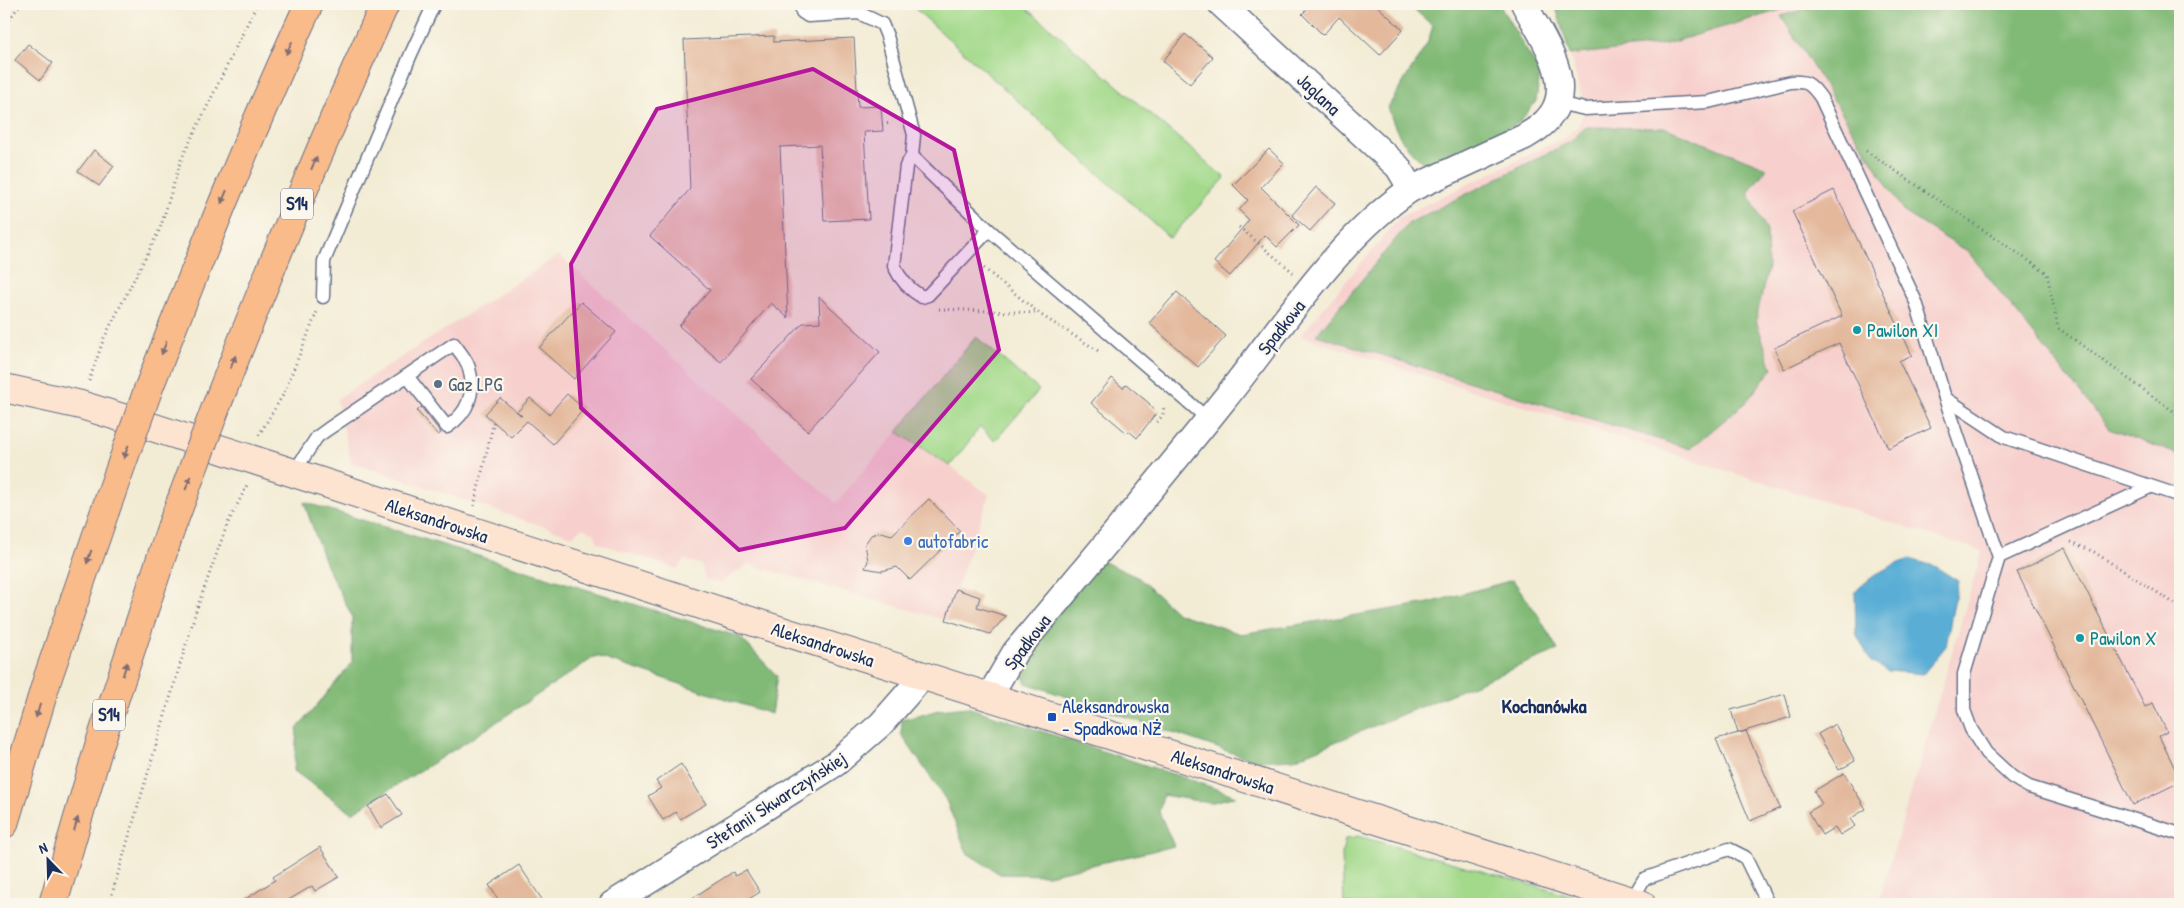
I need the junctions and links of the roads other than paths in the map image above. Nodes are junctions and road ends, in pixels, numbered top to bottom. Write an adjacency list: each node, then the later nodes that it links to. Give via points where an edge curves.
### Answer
1 (309, 4): 22 (highway, one-way to 22, bridge, via 208,237 148,390 48,677)
2 (384, 4): 25 (highway, S14, one-way to 2, bridge, via 99,746 171,528 275,255)
3 (434, 4): 11 (lane, via 324,261)
4 (801, 4): 8 (lane, via 802,12 808,16 859,13 882,24 914,135)
5 (1221, 4): 9 (street, Jaglana, via 1398,167)
6 (1524, 4): 7 (street, Spadkowa, via 1559,72 1561,90)
7 (1557, 103): 9 (street, Spadkowa, via 1541,126 1524,137); 14 (lane, via 1585,109 1708,102 1791,82 1804,81 1813,87 1916,302)
8 (912, 156): 10 (lane); 10 (lane, via 906,166 894,266 898,276 916,294 928,295)
9 (1411, 189): 15 (street, Spadkowa, via 1346,246)
10 (989, 230): 15 (lane)
11 (323, 297)
12 (407, 376): 12 (lane, via 454,344 469,366 471,389 468,407 447,427); 16 (lane, via 317,437)
13 (4, 388): 16 (main road, Aleksandrowska, via 81,405)
14 (1945, 398): 17 (lane, via 2004,437); 19 (lane)
15 (1208, 419): 21 (street, Spadkowa, via 1015,652)
16 (294, 472): 20 (main road, Aleksandrowska)
17 (2150, 487): 18 (lane); 19 (lane)
18 (2180, 496)
19 (1999, 557): 23 (lane, via 1964,674 1964,710 1986,753 2012,777 2029,787)
20 (923, 676): 21 (main road, Aleksandrowska); 26 (street, Stefanii Skwarczyńskiej, via 881,724 836,764)
21 (989, 697): 24 (main road, Aleksandrowska)
22 (4, 824)
23 (2180, 834)
24 (1636, 903): 27 (lane, via 1644,879 1729,849 1745,858)
25 (53, 904)
26 (612, 904)
27 (1768, 904)

